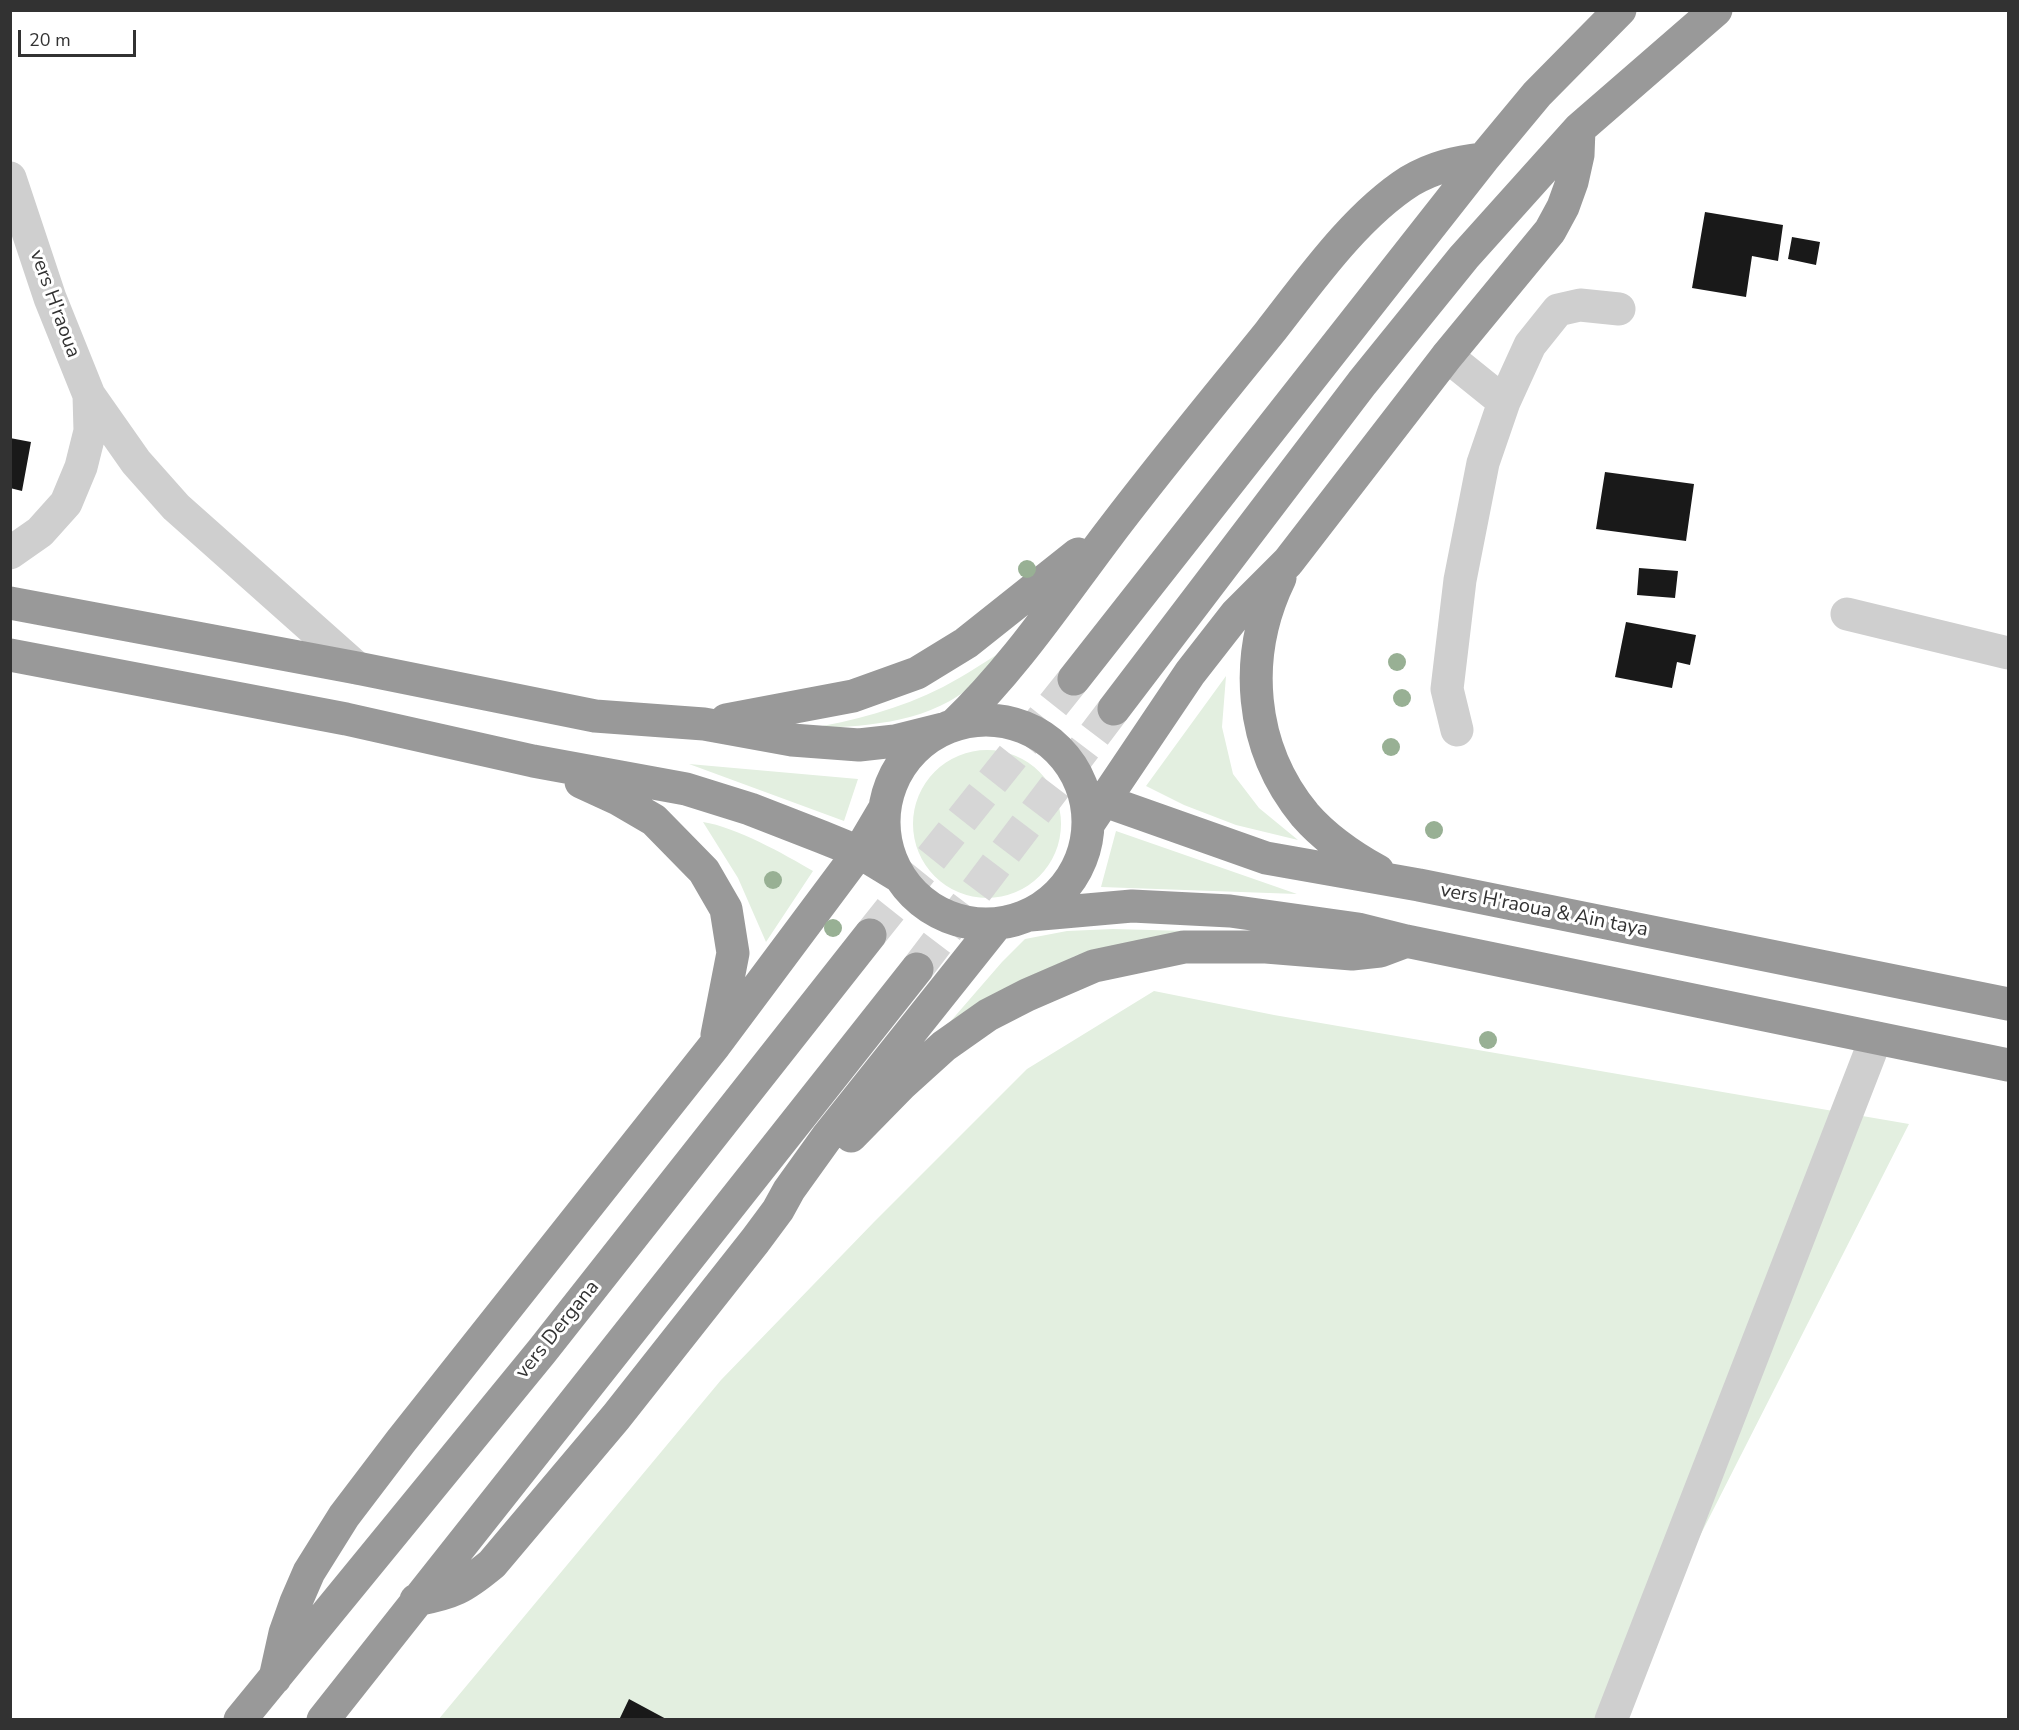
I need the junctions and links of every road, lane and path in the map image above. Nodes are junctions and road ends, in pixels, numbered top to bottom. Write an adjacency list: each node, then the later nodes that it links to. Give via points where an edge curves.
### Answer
1 (1620, 10): 4 (highway, via 1538,94)
2 (1716, 10): 3 (highway)
3 (1579, 129): 7 (highway, via 1572,182 1550,231); 19 (highway, via 1464,257 1362,382)
4 (1483, 159): 10 (highway, via 1452,162 1431,170 1387,198 1361,222); 18 (highway)
5 (10, 178): 8 (street, vers H'raoua, via 50,298)
6 (1619, 309): 9 (street, via 1580,305 1558,310 1530,345)
7 (1447, 356): 9 (street); 12 (highway)
8 (89, 395): 11 (street, via 90,431 66,503 40,532); 17 (street, via 136,462 176,507)
9 (1504, 402): 22 (street, via 1483,463 1460,580 1447,689)
10 (1115, 525): 20 (highway, via 966,643 917,673 853,696); 21 (highway, via 1002,674)
11 (10, 553)
12 (1288, 562): 24 (highway, via 1236,614); 28 (highway, via 1268,602 1257,646 1255,692 1263,736 1280,778 1306,815 1338,846 1376,870)
13 (10, 603): 17 (highway)
14 (1847, 614): 15 (street)
15 (2008, 653)
16 (10, 656): 23 (highway, via 345,719)
17 (357, 668): 20 (highway, via 595,716)
18 (1074, 679)
19 (1114, 709)
20 (704, 724): 21 (highway, via 792,740 859,745 895,741)
21 (949, 727): 24 (highway, via 977,720 1012,723 1045,738 1070,762); 25 (highway, via 915,748 895,776)
22 (1457, 730)
23 (533, 761): 26 (highway, via 686,789 750,809); 36 (highway, via 618,799 654,820 704,871 726,909 733,953)
24 (1092, 806): 28 (highway, vers H'raoua & Ain taya, via 1266,858); 29 (highway, via 1085,851 1073,878 1054,900)
25 (885, 808): 26 (highway); 27 (highway, via 884,832)
26 (859, 852): 27 (highway); 36 (highway)
27 (900, 877): 30 (highway, via 918,898 941,915 968,924)
28 (1419, 885): 34 (highway, vers H'raoua & Ain taya)
29 (1030, 915): 30 (highway); 32 (highway, via 1132,906 1230,911 1358,929)
30 (996, 925): 38 (highway, via 827,1137)
31 (870, 935): 40 (highway, vers Dergana, via 542,1351)
32 (1406, 941): 35 (highway); 38 (highway, via 1380,951 1352,954 1266,947 1184,947 1094,966 988,1015 944,1046)
33 (917, 969): 39 (highway)
34 (2008, 1004)
35 (1876, 1038): 37 (highway); 43 (street)
36 (715, 1045): 40 (highway, via 344,1516 309,1572 285,1633)
37 (2008, 1065)
38 (778, 1210): 39 (highway, via 616,1417 492,1564 447,1595)
39 (416, 1600): 42 (highway)
40 (274, 1677): 41 (highway, vers Dergana)
41 (240, 1719)
42 (323, 1719)
43 (1611, 1719)

